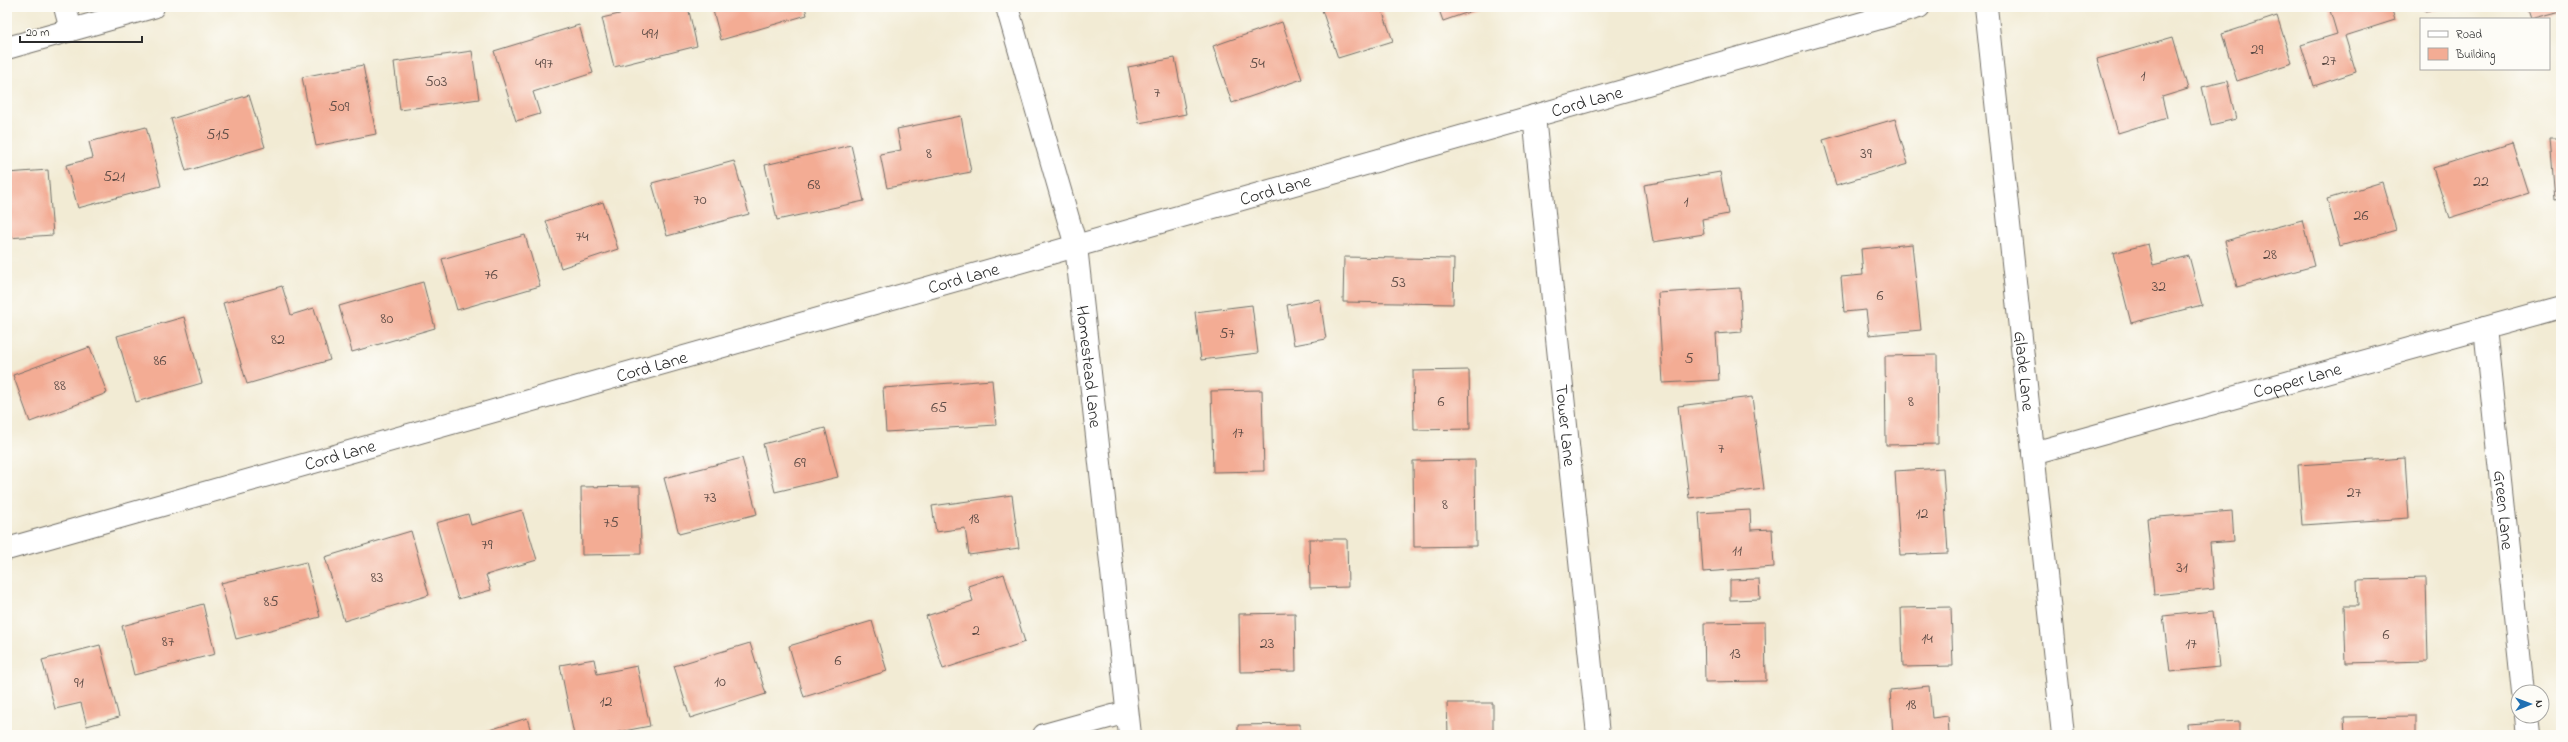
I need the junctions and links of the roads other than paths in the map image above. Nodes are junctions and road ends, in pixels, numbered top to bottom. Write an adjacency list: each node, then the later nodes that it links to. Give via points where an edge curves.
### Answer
1 (65, 7): 6 (street)
2 (153, 7): 6 (street)
3 (1007, 7): 9 (street, Homestead Lane)
4 (1919, 7): 8 (street, Cord Lane)
5 (1986, 7): 12 (street, Glade Lane)
6 (71, 30): 7 (street)
7 (7, 48)
8 (1534, 116): 9 (street, Cord Lane); 19 (street, Tower Lane)
9 (1076, 246): 13 (street, Cord Lane); 15 (street, Homestead Lane)
10 (2561, 307): 11 (street, Copper Lane)
11 (2485, 328): 12 (street, Copper Lane); 14 (street, Green Lane)
12 (2033, 453): 20 (street, Glade Lane)
13 (7, 549)
14 (2522, 684)
15 (1127, 712): 17 (street); 18 (street, Homestead Lane)
16 (2527, 724): 21 (street)
17 (1044, 735)
18 (1130, 735)
19 (1598, 735)
20 (2063, 735)
21 (2528, 735)

